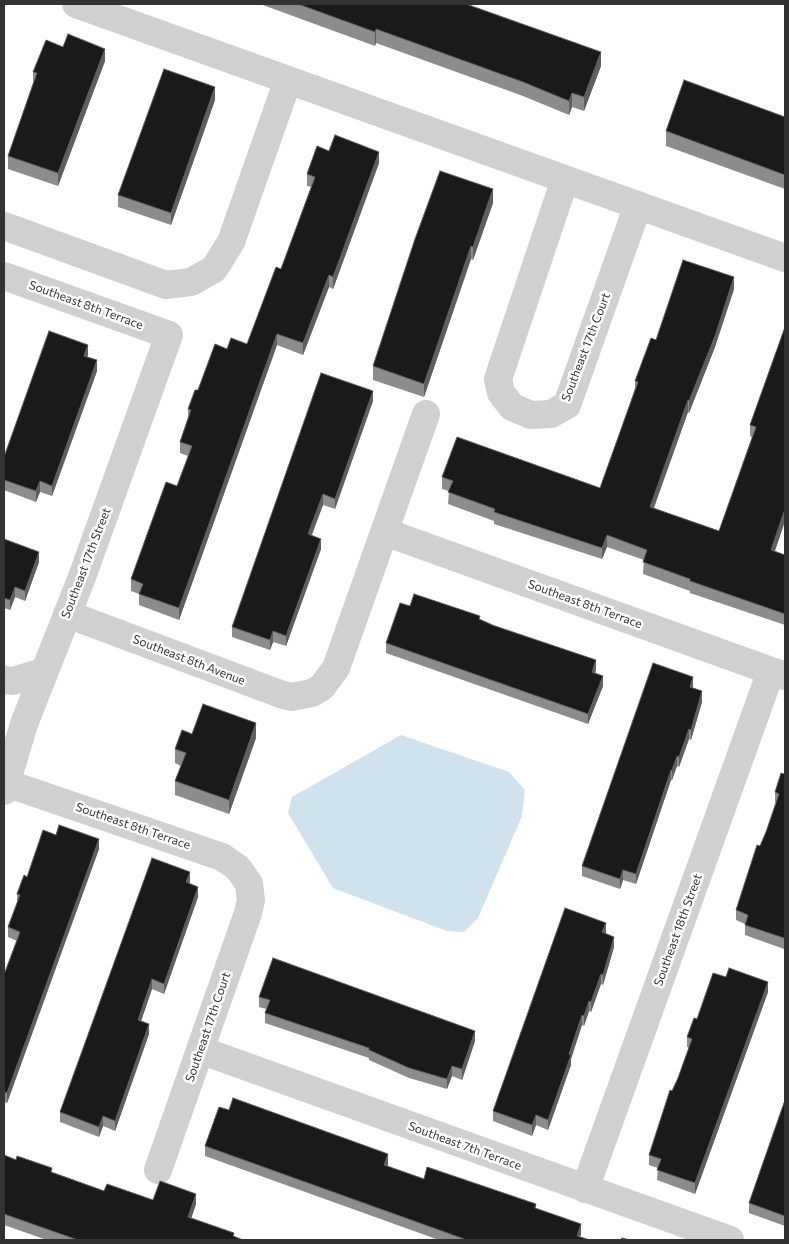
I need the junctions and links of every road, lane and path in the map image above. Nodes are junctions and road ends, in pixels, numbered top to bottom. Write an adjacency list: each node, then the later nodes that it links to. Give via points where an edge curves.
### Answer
1 (76, 4): 2 (street)
2 (288, 80): 3 (street); 5 (street, via 231,242 214,269 191,282 166,285)
3 (565, 179): 4 (street); 4 (street, Southeast 17th Court, via 498,379 501,393 512,407 530,414 551,414 567,405)
4 (638, 205): 6 (street)
5 (4, 226)
6 (785, 258)
7 (4, 276): 8 (street, Southeast 8th Terrace)
8 (169, 334): 11 (street, Southeast 17th Street)
9 (426, 414): 10 (street)
10 (385, 532): 11 (street, Southeast 8th Avenue, via 336,668 322,687 312,693 283,696); 13 (street, Southeast 8th Terrace)
11 (67, 614): 12 (street, Southeast 17th Street)
12 (42, 672): 14 (street, via 13,681); 16 (street, Southeast 17th Street)
13 (778, 673): 21 (street, Southeast 18th Street)
14 (4, 680)
15 (4, 697): 16 (street)
16 (24, 724): 17 (street, Southeast 17th Street)
17 (5, 787): 18 (street, Southeast 8th Terrace, via 222,857 238,868)
18 (249, 884): 19 (street, Southeast 17th Court, via 251,900 248,913)
19 (200, 1050): 20 (street, Southeast 17th Court); 21 (street, Southeast 7th Terrace)
20 (158, 1170)
21 (585, 1189): 22 (street, Southeast 7th Terrace)
22 (730, 1240)

